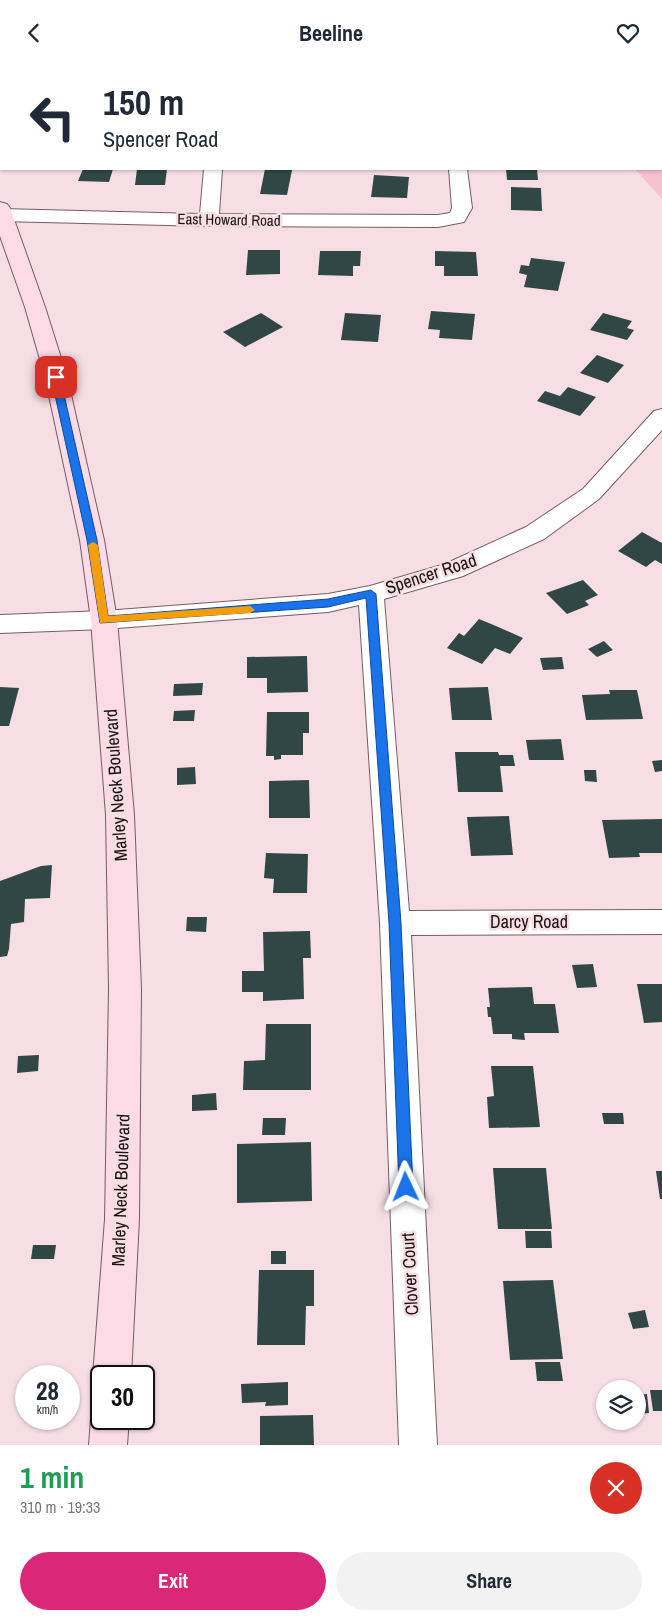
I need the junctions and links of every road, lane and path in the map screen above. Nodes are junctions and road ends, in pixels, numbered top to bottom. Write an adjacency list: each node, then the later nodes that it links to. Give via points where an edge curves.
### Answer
1 (213, 170): 4 (street)
2 (458, 170): 4 (street, East Howard Road, via 462,208 457,218 438,221)
3 (1, 213): 4 (street, East Howard Road); 7 (main road, Marley Neck Boulevard, via 56,377 92,540)
4 (209, 220)
5 (661, 418): 6 (street, Spencer Road, via 591,494 535,533 454,570)
6 (371, 594): 7 (street, Spencer Road, via 328,603); 10 (street, Clover Court)
7 (104, 620): 8 (street, Spencer Road); 11 (main road, Marley Neck Boulevard, via 120,815 126,989 122,1219)
8 (0, 624)
9 (662, 921): 10 (street, Darcy Road)
10 (395, 923): 14 (street, Clover Court)
11 (113, 1365)
12 (109, 1430): 13 (main road)
13 (108, 1445)
14 (418, 1445)

